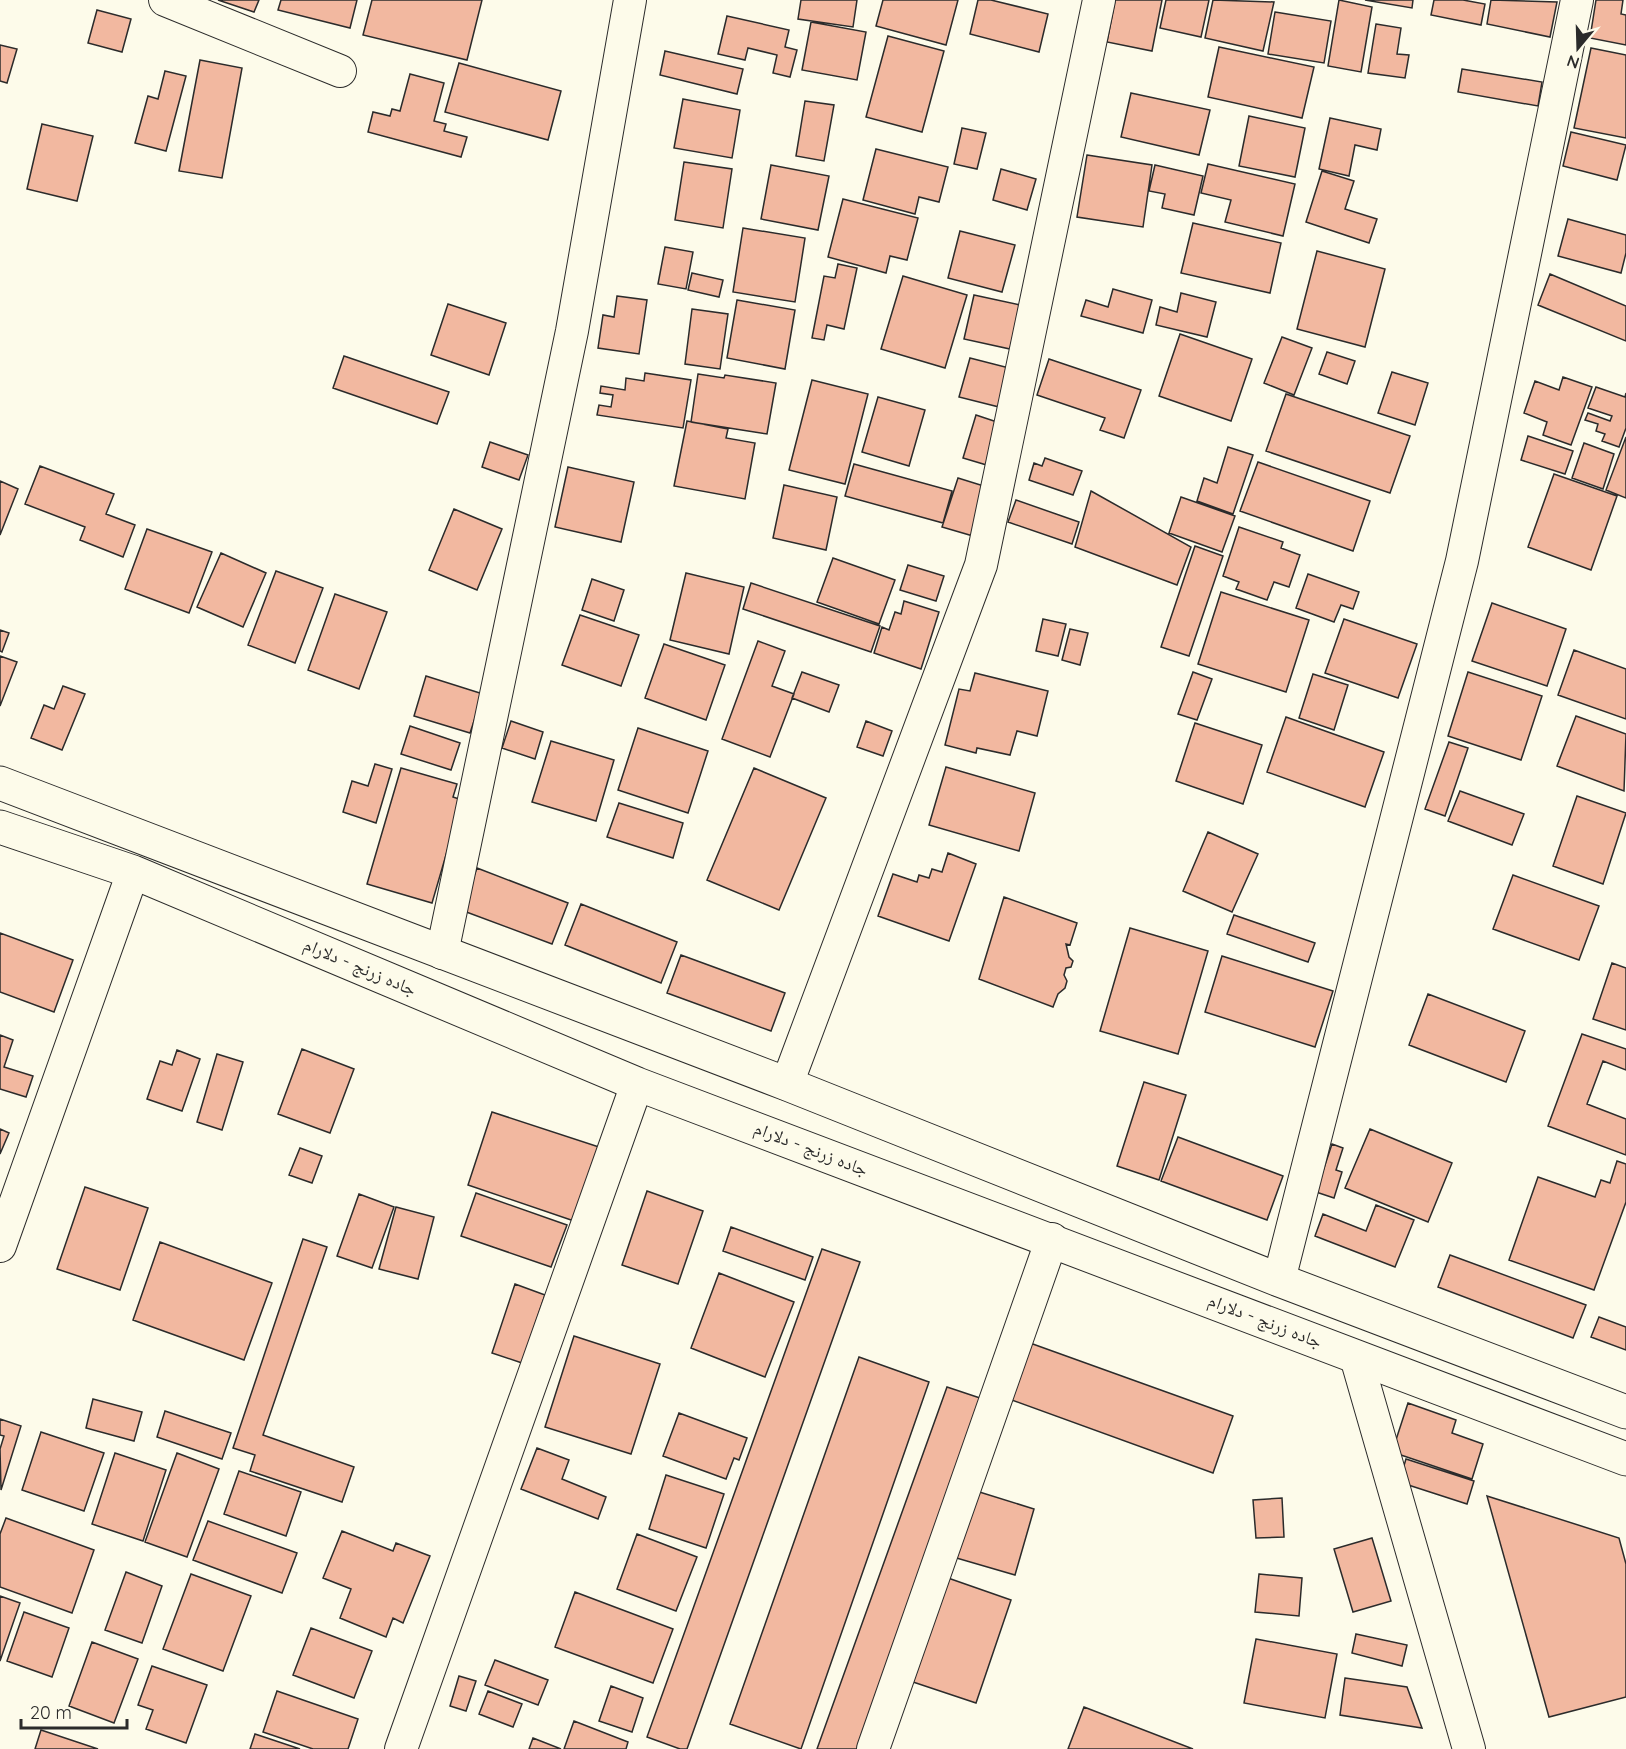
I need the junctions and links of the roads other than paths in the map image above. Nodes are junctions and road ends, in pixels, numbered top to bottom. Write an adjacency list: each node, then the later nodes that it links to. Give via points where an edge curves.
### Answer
1 (165, 0): 5 (street)
2 (630, 0): 9 (street, via 572,331)
3 (1099, 0): 11 (street, via 981,565)
4 (1577, 0): 14 (street, via 1462,561)
5 (340, 71)
6 (0, 783): 9 (highway)
7 (0, 827): 8 (highway, جاده زرنج - دلارام)
8 (133, 872): 10 (highway, جاده زرنج - دلارام); 13 (street)
9 (442, 952): 11 (highway)
10 (637, 1083): 12 (highway, جاده زرنج - دلارام); 18 (street)
11 (787, 1084): 14 (highway)
12 (1052, 1239): 15 (highway, جاده زرنج - دلارام); 19 (street)
13 (0, 1246)
14 (1279, 1280): 16 (highway)
15 (1356, 1357): 17 (highway, جاده زرنج - دلارام); 20 (street)
16 (1626, 1412)
17 (1626, 1459)
18 (401, 1749)
19 (873, 1749)
20 (1469, 1749)

